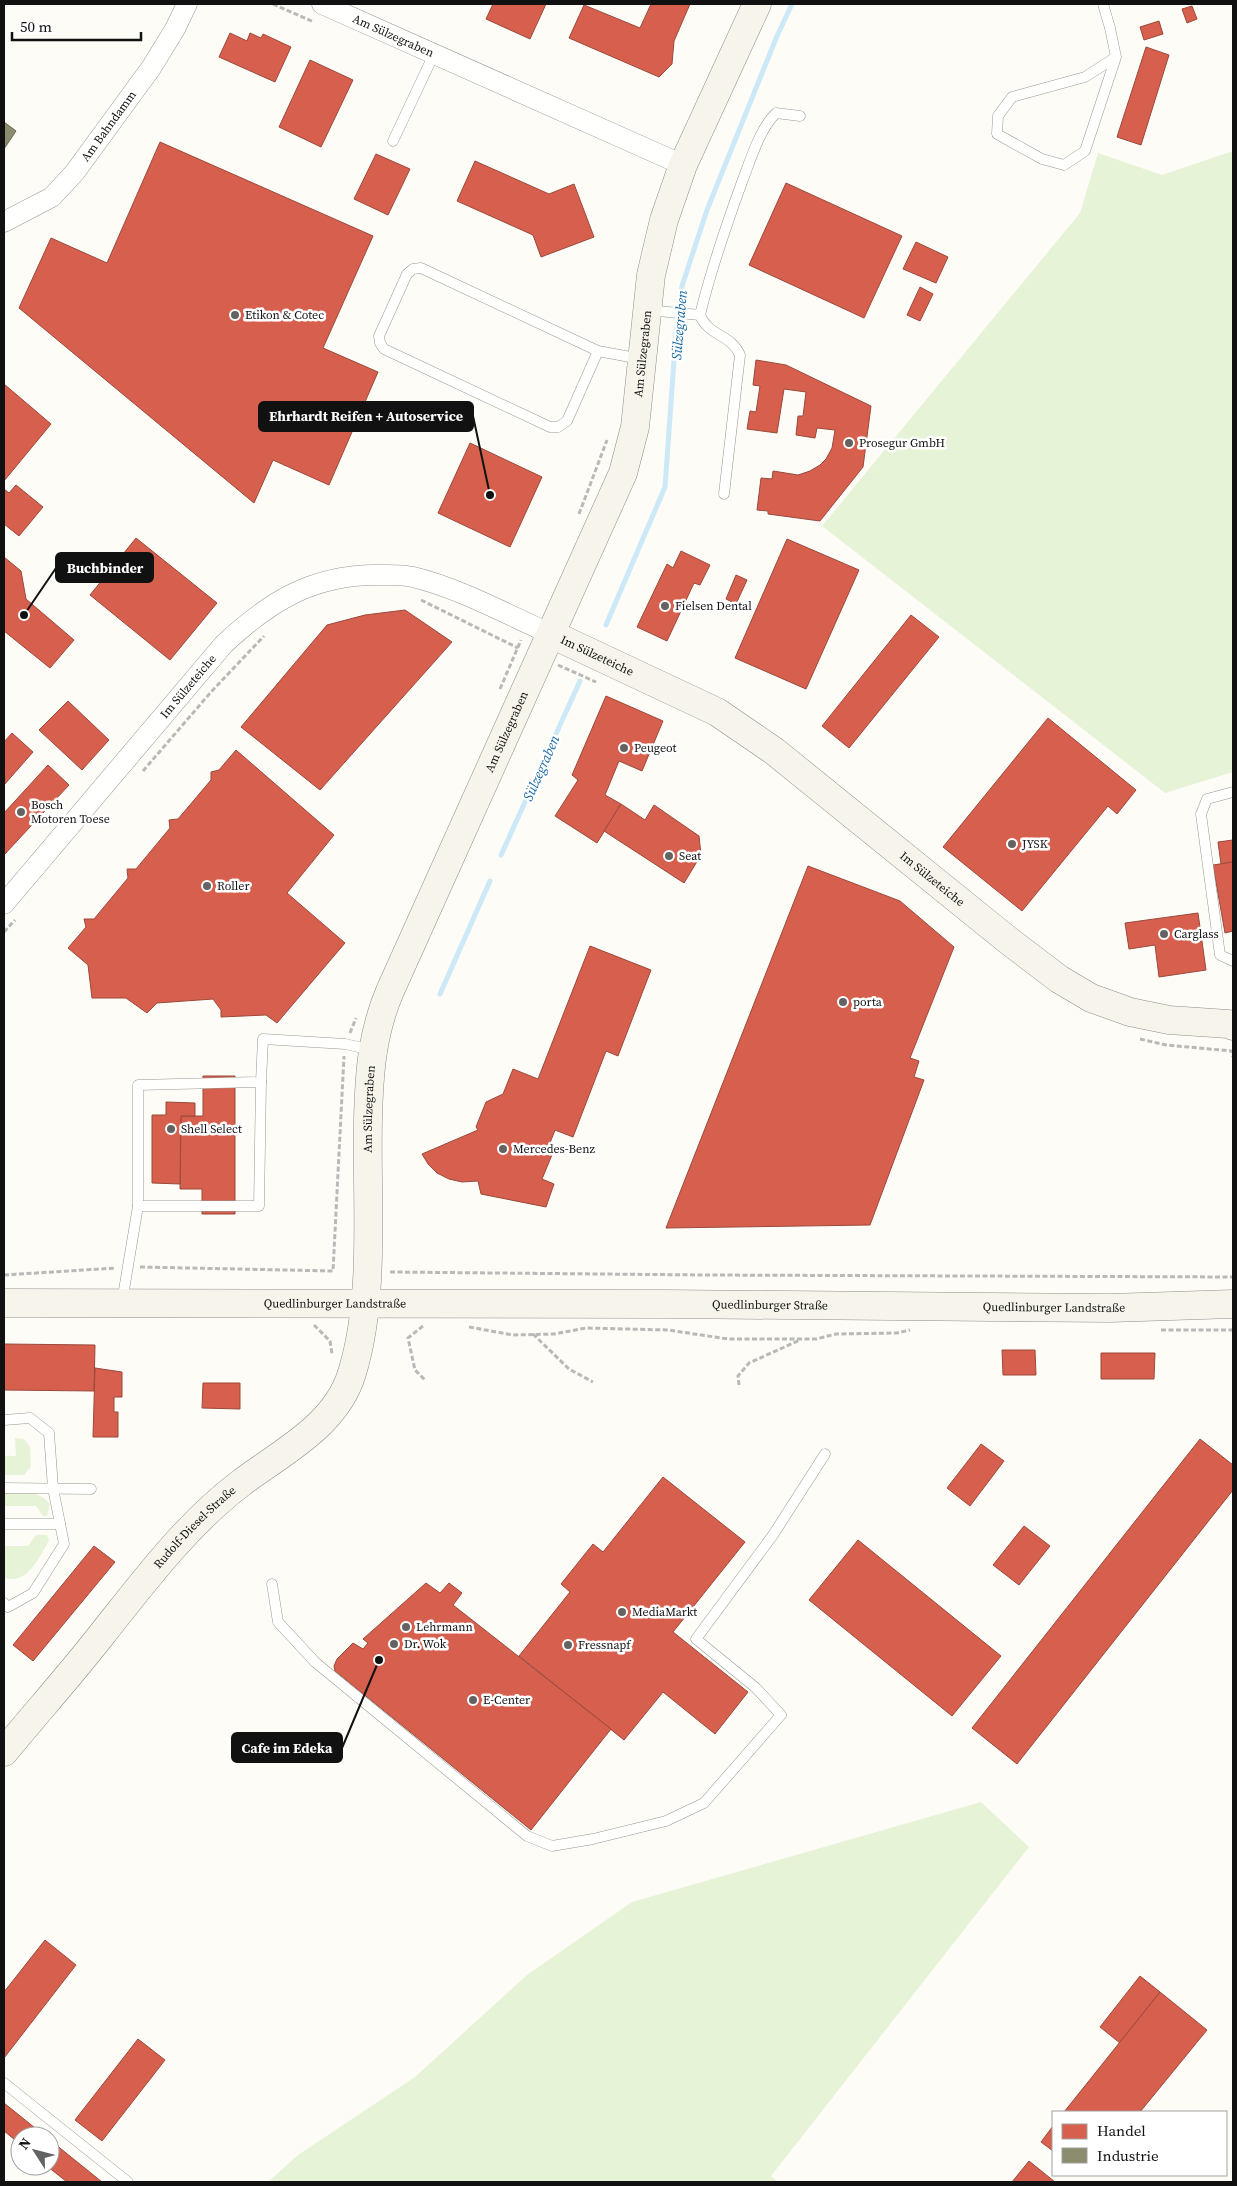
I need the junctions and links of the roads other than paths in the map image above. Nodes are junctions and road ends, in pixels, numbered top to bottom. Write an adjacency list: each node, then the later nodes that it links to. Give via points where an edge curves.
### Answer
1 (186, 4): 10 (street, Am Bahndamm, via 151,68 75,172 52,197)
2 (322, 4): 5 (street, Am Sülzegraben)
3 (757, 4): 9 (street, Am Sülzegraben)
4 (1103, 4): 6 (lane)
5 (434, 54): 8 (lane); 9 (street, Am Sülzegraben)
6 (1116, 58): 6 (lane, via 1085,150 1064,165 1042,159 997,134 998,116 1012,97 1085,77)
7 (800, 116): 12 (lane, via 776,113 770,120 752,156)
8 (393, 141)
9 (684, 165): 11 (street, Am Sülzegraben, via 664,220 655,257)
10 (4, 222)
11 (658, 311): 12 (lane); 14 (street, Am Sülzegraben)
12 (695, 314): 15 (lane, via 703,324 735,344 740,355)
13 (598, 351): 13 (lane, via 567,421 558,427 550,427 384,349 379,336 407,274 421,268); 14 (lane)
14 (642, 359): 16 (street, Am Sülzegraben, via 635,427 623,473)
15 (724, 494)
16 (546, 646): 18 (street, Im Sülzeteiche, via 434,584 412,577 366,575 341,578 316,583 292,594 264,610 224,644); 20 (street, Im Sülzeteiche, via 717,712 774,751 1059,979 1091,998 1130,1012 1169,1020); 21 (street, Am Sülzegraben, via 386,1001)
17 (1233, 792): 19 (lane, via 1207,799 1201,814 1220,955)
18 (10, 910)
19 (1233, 961)
20 (1233, 1026)
21 (372, 1050): 22 (lane, via 345,1044 263,1039); 26 (street, Am Sülzegraben)
22 (261, 1082): 23 (lane, via 138,1085); 23 (lane, via 259,1206)
23 (138, 1206): 25 (lane)
24 (4, 1303): 25 (street, Quedlinburger Landstraße)
25 (122, 1303): 26 (street, Quedlinburger Landstraße)
26 (364, 1304): 27 (street, Quedlinburger Landstraße); 39 (street, Rudolf-Diesel-Straße, via 352,1372 344,1393 329,1414 309,1434 242,1482 201,1518)
27 (667, 1304): 29 (street, Quedlinburger Straße)
28 (1233, 1304): 29 (street, Quedlinburger Landstraße, via 1110,1308)
29 (874, 1306)
30 (4, 1420): 33 (lane, via 30,1418 49,1433)
31 (825, 1454): 37 (lane, via 772,1535 696,1639 756,1688 781,1714 704,1803 666,1821 592,1839 552,1846 527,1836 315,1662 278,1622)
32 (4, 1488): 33 (lane)
33 (53, 1488): 34 (lane); 36 (lane)
34 (91, 1489)
35 (4, 1524): 36 (lane)
36 (60, 1524): 38 (lane, via 64,1544 33,1593 8,1607)
37 (272, 1584)
38 (4, 1603)
39 (4, 1752)
40 (4, 2083): 41 (lane)
41 (128, 2182)

